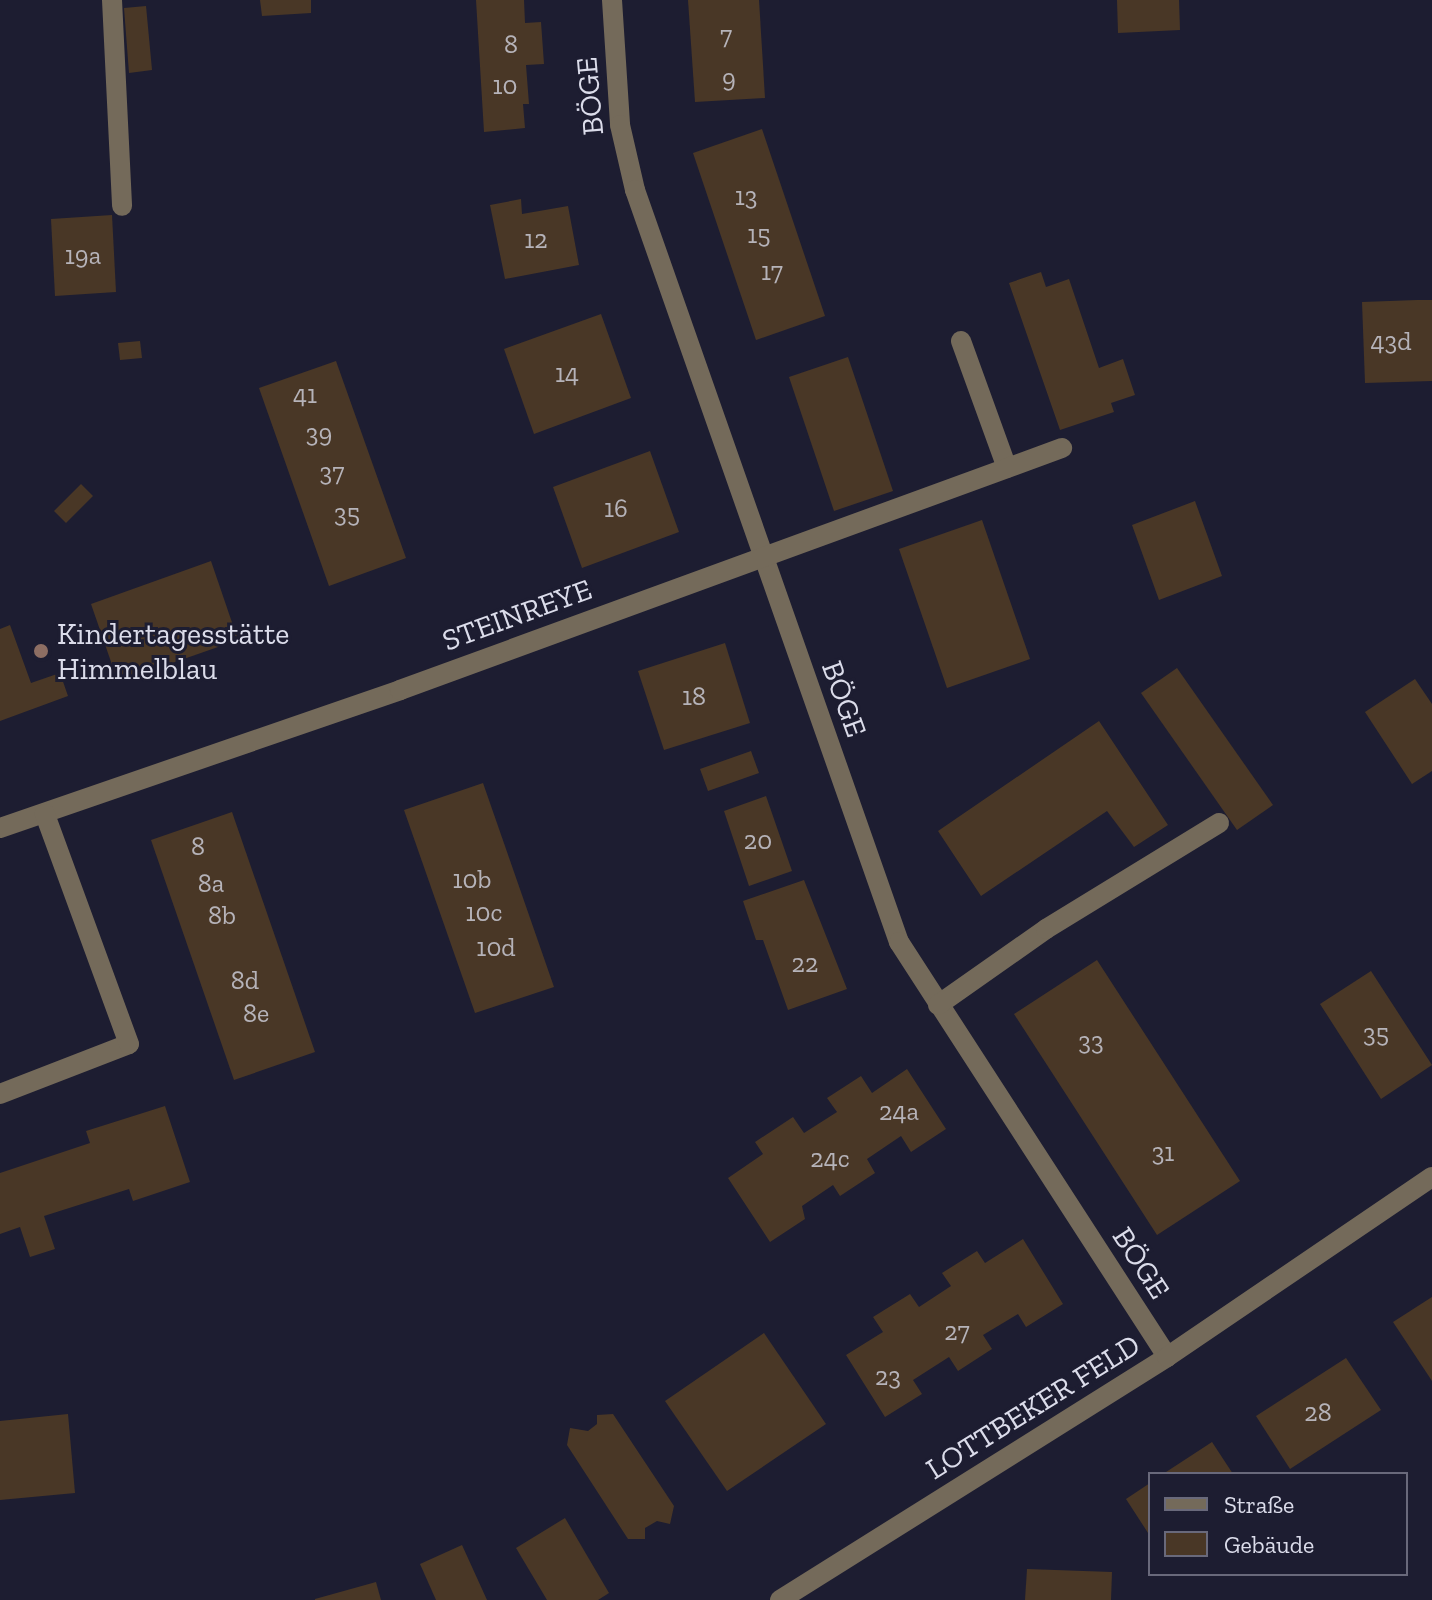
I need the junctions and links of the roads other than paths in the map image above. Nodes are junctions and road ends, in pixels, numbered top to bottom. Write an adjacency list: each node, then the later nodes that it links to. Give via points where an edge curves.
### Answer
1 (112, 0): 3 (street)
2 (612, 0): 7 (street, BÖGE, via 620,125 635,190)
3 (122, 206)
4 (961, 341): 6 (street)
5 (1062, 448): 6 (street, STEINREYE)
6 (1007, 468): 7 (street, STEINREYE)
7 (761, 558): 8 (street, STEINREYE); 11 (street, BÖGE, via 899,942)
8 (45, 814): 10 (street, STEINREYE); 12 (street, via 129,1044)
9 (1219, 823): 11 (street, via 1046,929)
10 (0, 828)
11 (938, 1005): 14 (street, BÖGE)
12 (0, 1094)
13 (1432, 1177): 14 (street, LOTTBEKER FELD)
14 (1167, 1357): 15 (street, LOTTBEKER FELD)
15 (780, 1600)

